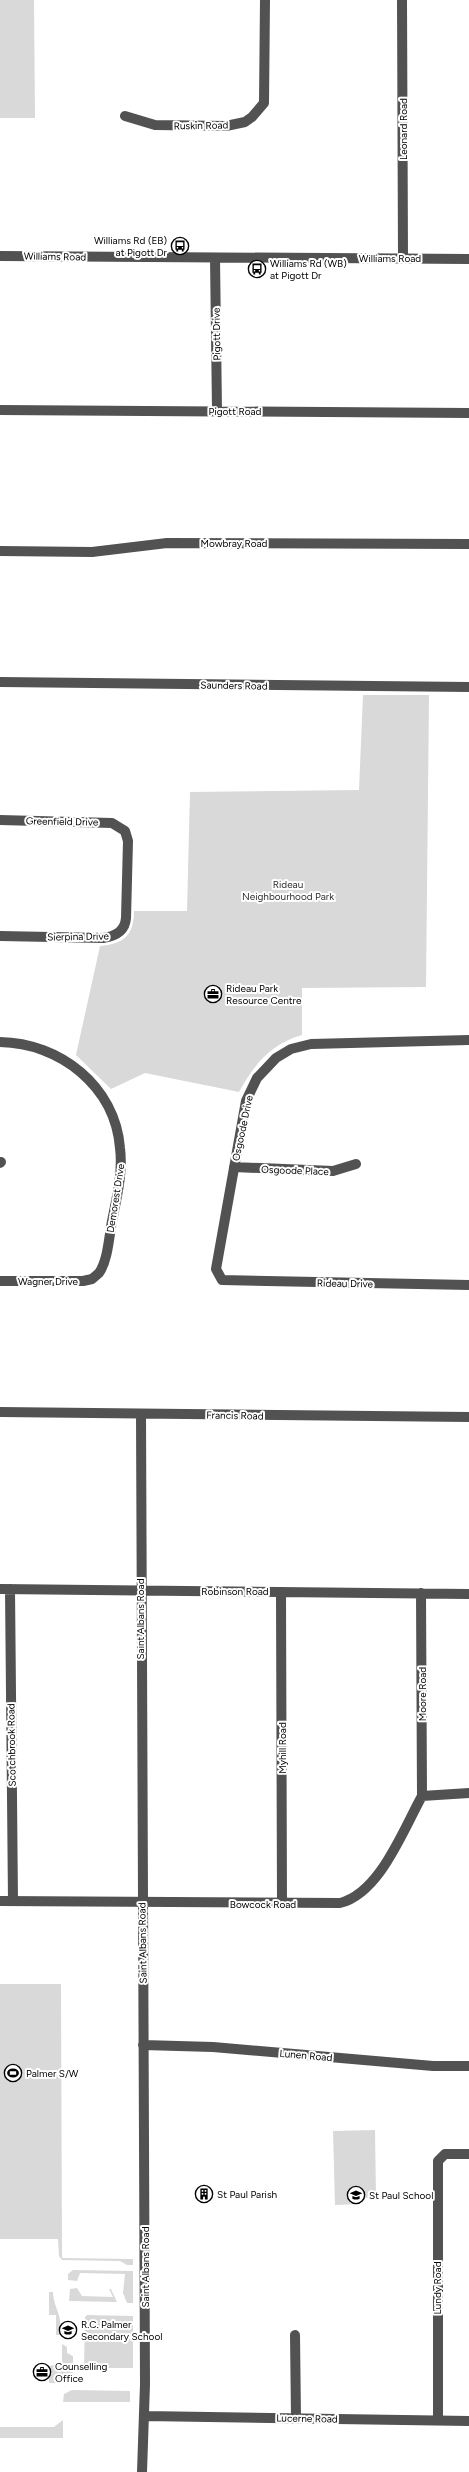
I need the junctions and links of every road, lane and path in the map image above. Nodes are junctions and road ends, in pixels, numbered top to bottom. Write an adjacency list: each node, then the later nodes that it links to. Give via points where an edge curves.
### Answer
1 (265, 0): 3 (street, Ruskin Road, via 264,103 252,117 245,122 226,126 155,125)
2 (402, 0): 6 (street, Leonard Road)
3 (125, 116)
4 (0, 256): 5 (street, Williams Road)
5 (215, 258): 6 (street, Williams Road); 9 (street, Pigott Drive)
6 (403, 258): 7 (street, Williams Road)
7 (469, 259)
8 (0, 410): 9 (street, Pigott Road)
9 (217, 411): 10 (street, Pigott Road)
10 (469, 413)
11 (469, 544): 12 (street, Mowbray Road, via 167,543 92,552)
12 (0, 551)
13 (0, 682): 14 (street, Saunders Road)
14 (469, 687)
15 (0, 820): 16 (street, Greenfield Drive, via 105,822)
16 (123, 828): 17 (street, Sierpina Drive, via 128,841 127,913 124,926 118,934 103,938)
17 (0, 936)
18 (469, 1040): 21 (street, Osgoode Drive, via 325,1042 291,1049 276,1058 252,1085 246,1101)
19 (0, 1042): 22 (street, Demorest Drive, via 30,1045 57,1054 92,1083 109,1108 119,1137 121,1164 102,1268)
20 (356, 1164): 21 (street, Osgoode Place, via 333,1171)
21 (234, 1167): 23 (street, Osgoode Drive, via 216,1269)
22 (96, 1277): 24 (street, Wagner Drive, via 83,1281)
23 (222, 1280): 25 (street, Rideau Drive)
24 (0, 1281)
25 (469, 1285)
26 (0, 1412): 27 (street, Francis Road)
27 (140, 1414): 28 (street, Francis Road); 30 (street, Saint Albans Road)
28 (469, 1417)
29 (5, 1589): 30 (street, Robinson Road); 37 (street, Scotchbrook Road)
30 (140, 1591): 31 (street, Robinson Road); 38 (street, Saint Albans Road)
31 (281, 1592): 32 (street, Robinson Road); 39 (street, Myhill Road)
32 (421, 1593): 33 (street, Robinson Road); 35 (street, Moore Road)
33 (469, 1594)
34 (469, 1793): 35 (street)
35 (422, 1796): 39 (street, Bowcock Road, via 377,1878 362,1893 340,1903)
36 (0, 1901): 37 (street, Bowcock Road)
37 (13, 1901): 38 (street, Bowcock Road)
38 (142, 1903): 39 (street, Bowcock Road); 40 (street, Saint Albans Road)
39 (282, 1904)
40 (144, 2045): 41 (street, Lunen Road, via 213,2046 433,2066); 44 (street, Saint Albans Road)
41 (469, 2066)
42 (469, 2154): 46 (street, Lundy Road, via 445,2154 440,2156 438,2161)
43 (295, 2335): 45 (street)
44 (145, 2416): 45 (street, Lucerne Road); 48 (street, Saint Albans Road)
45 (296, 2418): 46 (street, Lucerne Road)
46 (438, 2421): 47 (street, Lucerne Road)
47 (469, 2421)
48 (142, 2472)

